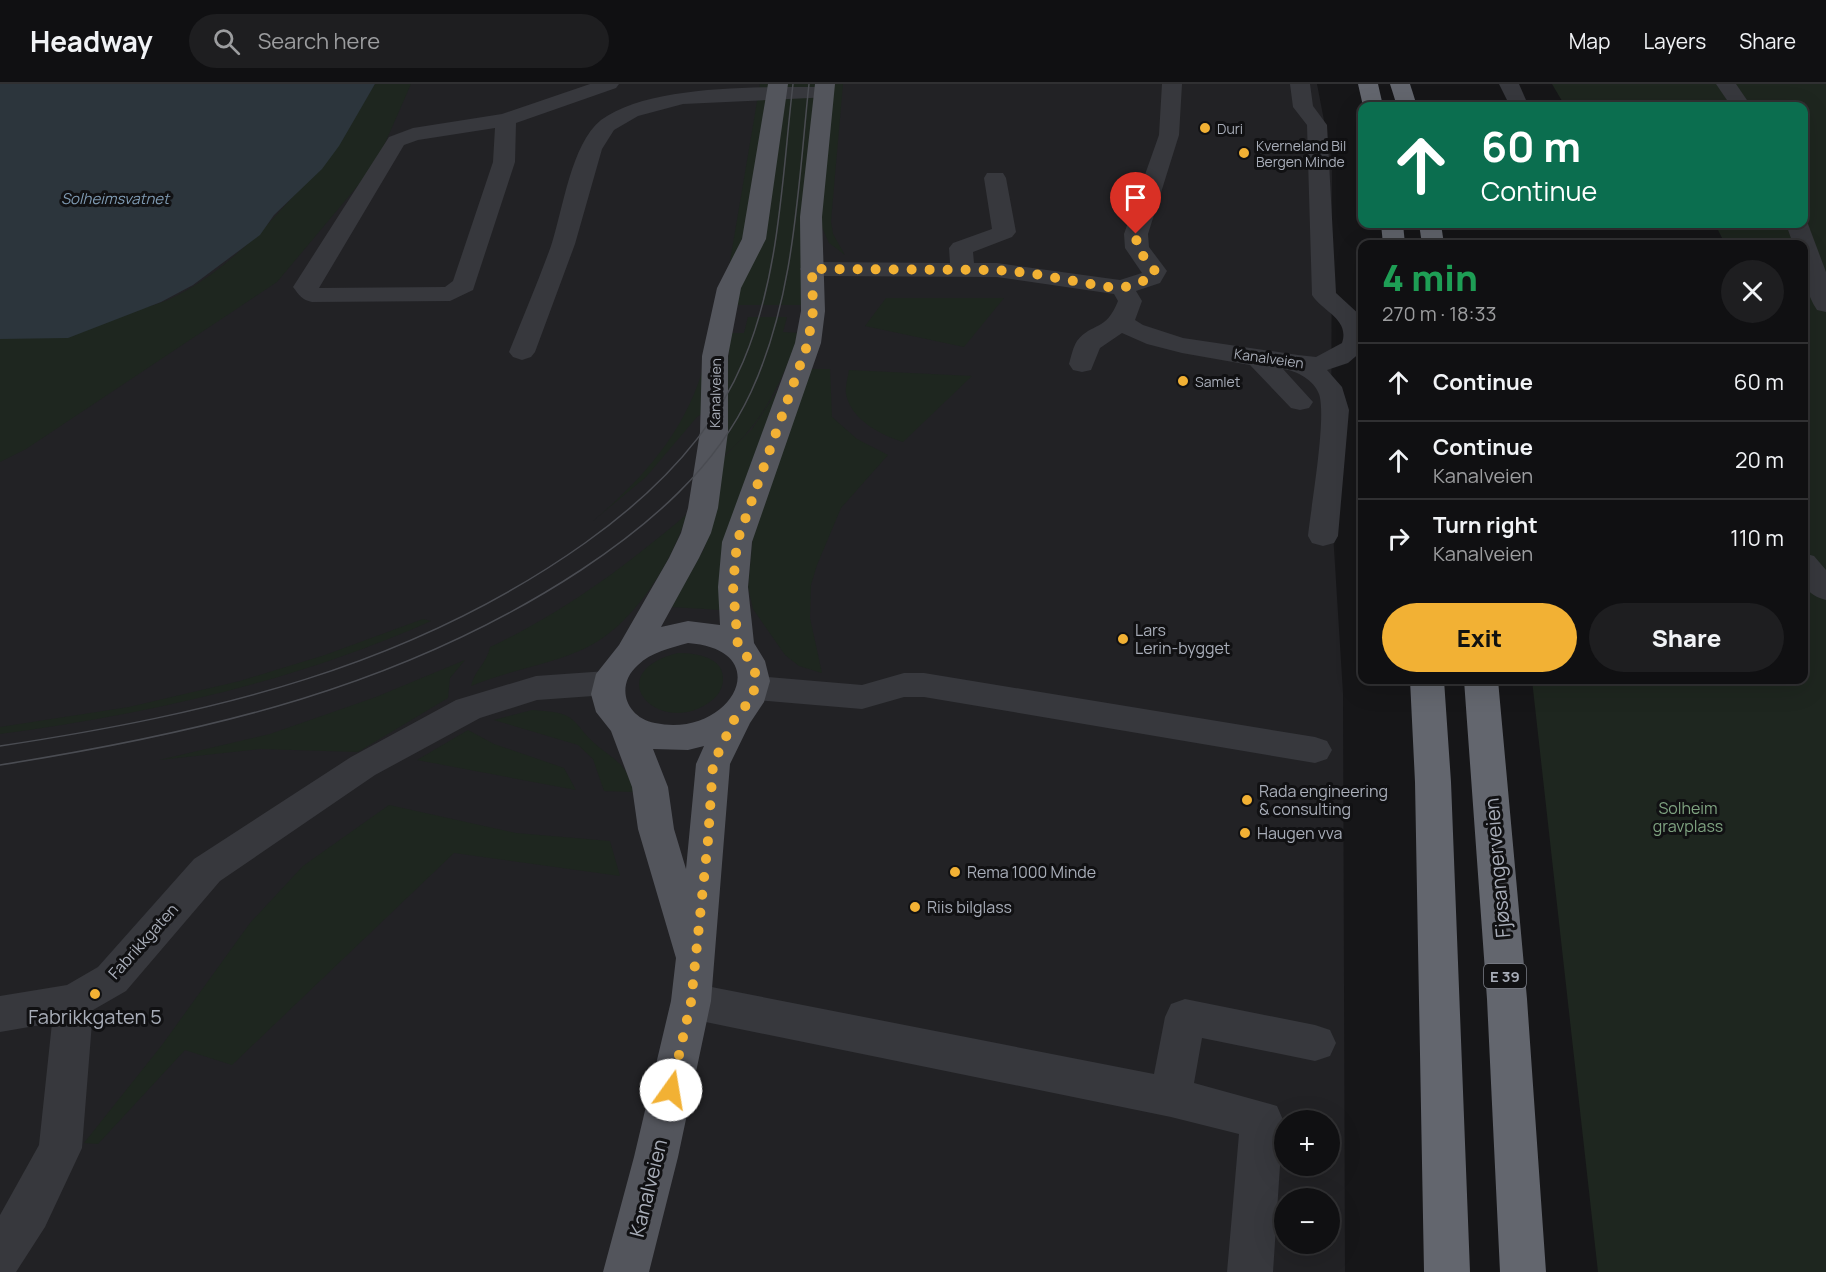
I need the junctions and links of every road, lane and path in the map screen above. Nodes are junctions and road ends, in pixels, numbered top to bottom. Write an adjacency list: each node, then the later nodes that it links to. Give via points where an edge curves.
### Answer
1 (609, 84): 14 (street)
2 (650, 84): 10 (street)
3 (1172, 84): 19 (street, via 1169,135 1136,234 1137,248 1155,271 1152,278)
4 (1300, 84): 24 (street, Kanalveien, via 1303,107 1317,125 1324,295 1354,323 1356,331 1352,346 1334,361)
5 (1368, 84): 11 (highway)
6 (1400, 84): 12 (highway)
7 (1726, 84): 13 (street)
8 (777, 88): 9 (street); 10 (street); 31 (main road, Kanalveien, via 754,239 729,288 715,356 714,432 703,508 684,558)
9 (824, 89): 17 (main road, via 811,217)
10 (686, 98): 22 (street, via 632,113 610,123 598,135 564,242)
11 (1372, 102)
12 (1406, 102)
13 (1738, 102)
14 (506, 120): 14 (street, via 413,134 396,141 305,287 312,295 450,294 464,285 504,162)
15 (995, 178): 18 (street, via 1004,232 962,248)
16 (1808, 255): 20 (street)
17 (812, 269): 18 (street); 30 (main road, via 813,311 808,343 737,542 733,586)
18 (963, 270): 19 (street, via 1029,273)
19 (1122, 288): 21 (street, via 1130,301)
20 (1826, 305)
21 (1122, 322): 23 (street, Kanalveien, via 1129,330 1144,335); 25 (street, via 1088,344)
22 (522, 352)
23 (1257, 357): 24 (street, Kanalveien); 26 (street)
24 (1302, 363): 27 (street, via 1334,393)
25 (1082, 364)
26 (1300, 402)
27 (1323, 536)
28 (1808, 569): 29 (street)
29 (1826, 590)
30 (738, 647): 31 (main road, via 724,638 688,632 650,640); 35 (main road, via 755,672)
31 (634, 648): 32 (main road, via 621,658)
32 (607, 683): 37 (main road, via 607,699 614,714); 40 (street, Fabrikkgaten, via 536,688 468,709 363,766 207,870 112,979)
33 (1427, 684): 47 (highway)
34 (1481, 684): 48 (highway, Fjøsangerveien / E 39, via 1508,999)
35 (755, 688): 36 (main road); 38 (street, via 862,697 904,685 924,685)
36 (735, 718): 37 (main road, via 716,730 670,739); 39 (main road, Kanalveien, via 713,764)
37 (627, 727): 39 (main road, Kanalveien, via 650,787 656,829)
38 (1315, 750)
39 (693, 982): 43 (street); 45 (main road, Kanalveien, via 656,1157)
40 (74, 1001): 41 (street, Fabrikkgaten); 44 (street, via 60,1148 29,1211)
41 (0, 1014)
42 (1315, 1043): 43 (street, via 1185,1017)
43 (1171, 1097): 46 (street, via 1262,1120)
44 (0, 1256)
45 (626, 1272)
46 (1250, 1272)
47 (1447, 1272)
48 (1523, 1272)

